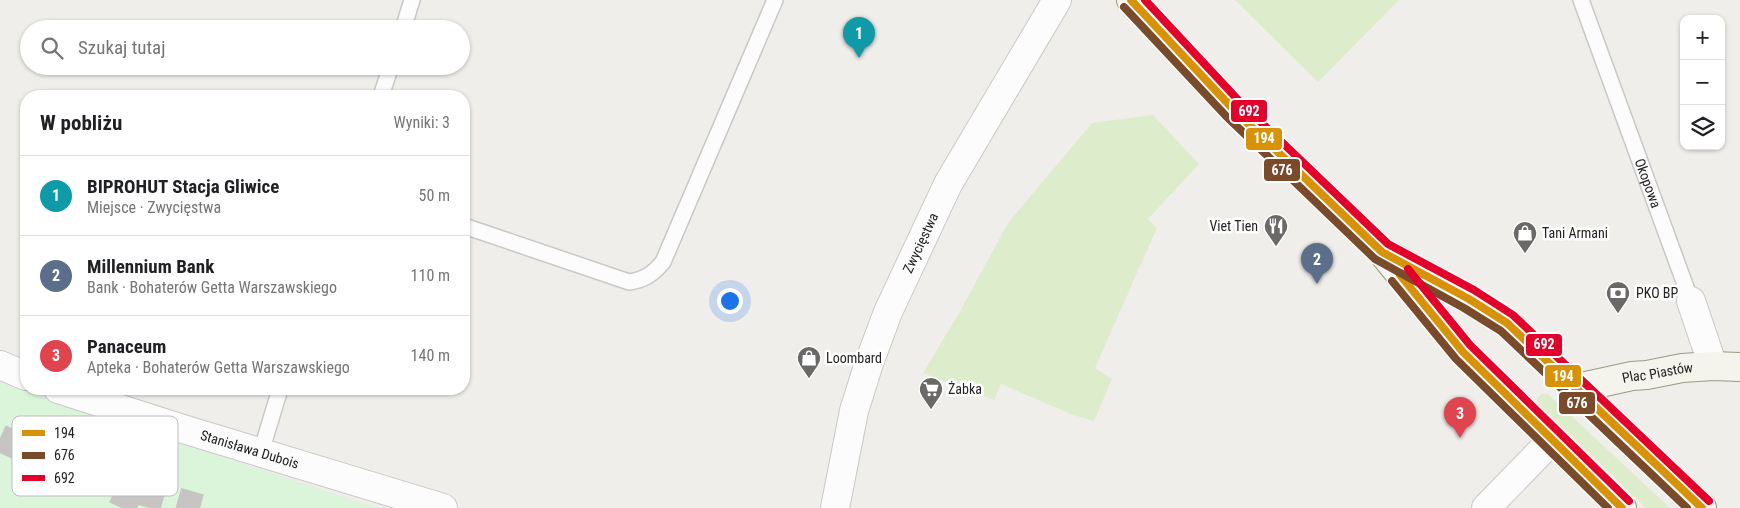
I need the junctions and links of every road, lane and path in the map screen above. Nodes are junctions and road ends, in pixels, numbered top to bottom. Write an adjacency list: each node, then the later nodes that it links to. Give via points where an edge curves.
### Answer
1 (412, 0): 6 (lane)
2 (775, 0): 9 (lane, via 663,262 654,272 641,281 629,282)
3 (1057, 0): 24 (street, Zwycięstwa, via 948,184 888,312 854,411)
4 (1131, 0): 10 (main road, via 1233,109)
5 (1581, 0): 11 (lane, Okopowa)
6 (406, 20)
7 (388, 75): 8 (lane)
8 (384, 90)
9 (470, 228)
10 (1382, 252): 16 (main road, via 1507,323); 21 (main road, via 1463,352)
11 (1691, 302): 13 (street, Okopowa)
12 (0, 365): 15 (street)
13 (1713, 366): 14 (main road, Plac Piastów); 16 (main road, Plac Piastów, via 1632,376)
14 (1740, 367)
15 (20, 373)
16 (1577, 388): 27 (main road)
17 (77, 395): 19 (street, Stanisława Dubois)
18 (278, 395): 22 (lane)
19 (142, 416)
20 (178, 427): 22 (street, Stanisława Dubois)
21 (1552, 440): 25 (street); 26 (main road)
22 (261, 452): 23 (street, Stanisława Dubois)
23 (443, 508)
24 (835, 508)
25 (1486, 508)
26 (1622, 508)
27 (1702, 508)

